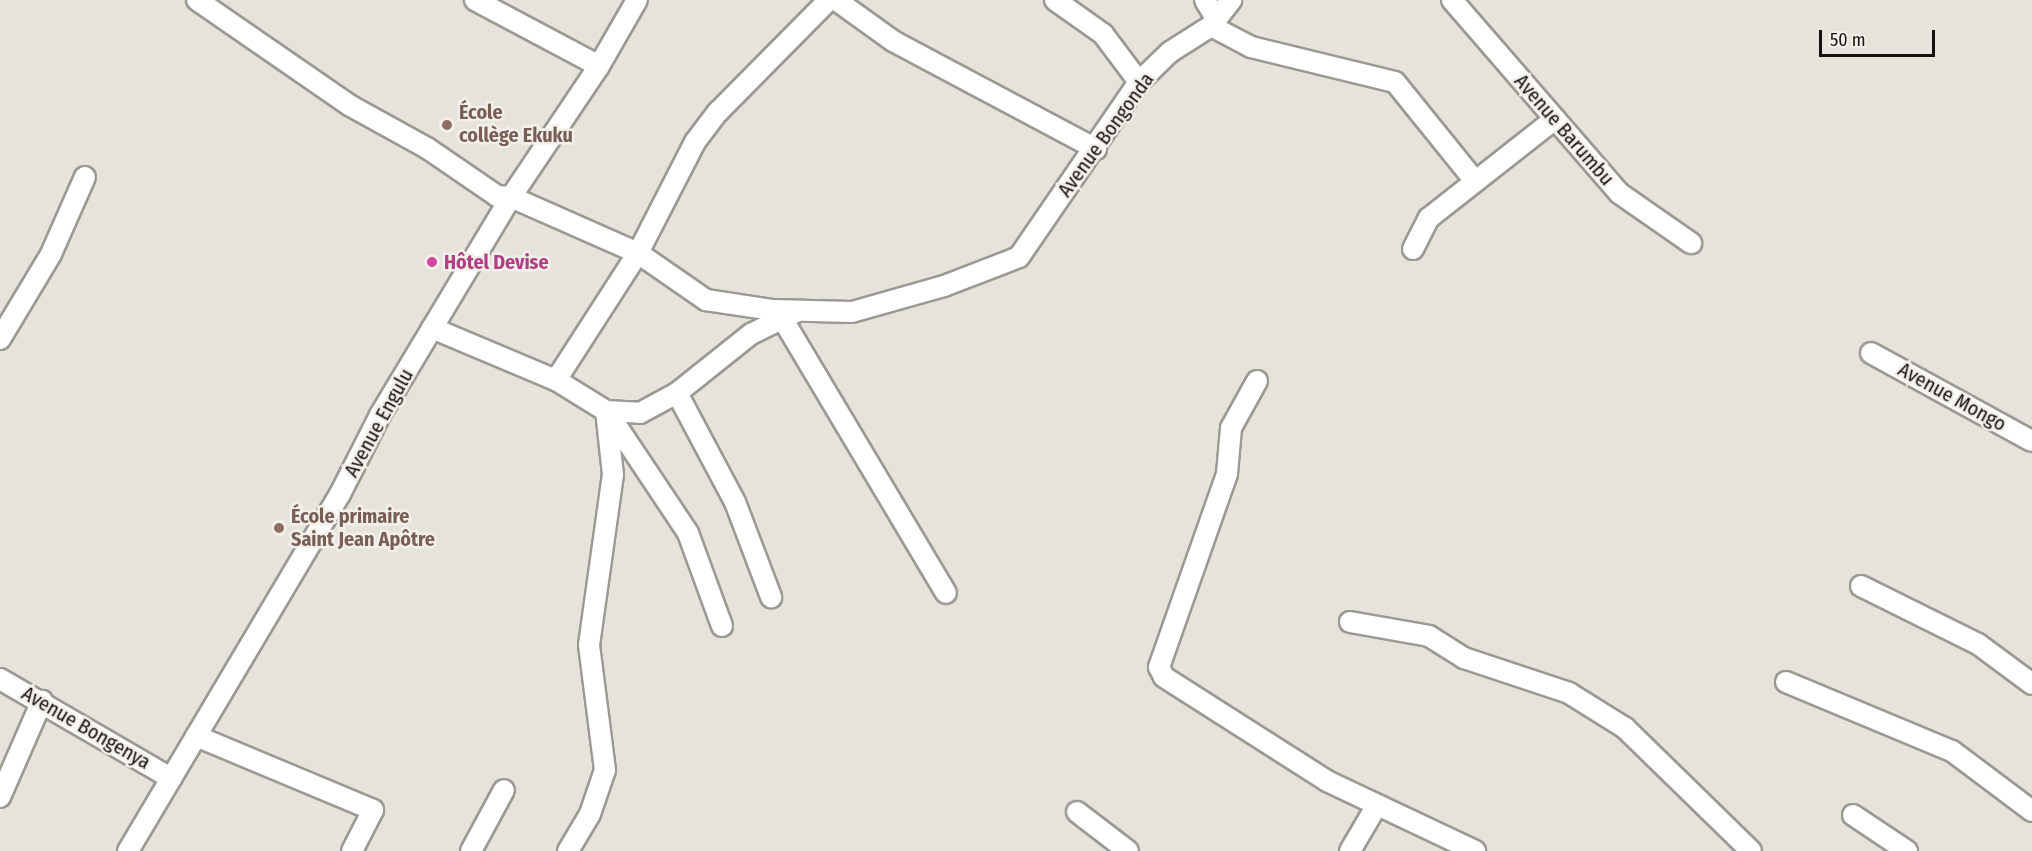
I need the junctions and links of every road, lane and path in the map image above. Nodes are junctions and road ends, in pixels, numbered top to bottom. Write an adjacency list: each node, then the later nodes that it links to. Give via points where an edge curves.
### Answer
1 (196, 0): 17 (street, via 350,105 427,148 497,196)
2 (475, 0): 11 (street)
3 (637, 0): 11 (street, Avenue Engulu)
4 (829, 0): 20 (street, via 718,112 695,142)
5 (836, 0): 14 (street, via 893,41)
6 (1054, 0): 12 (street, via 1103,34)
7 (1205, 0): 10 (street)
8 (1231, 0): 10 (street, Avenue Bongonda)
9 (1452, 0): 13 (street, Avenue Barumbu)
10 (1214, 22): 12 (street, Avenue Bongonda, via 1170,52); 16 (street, via 1251,47 1395,82)
11 (599, 66): 17 (street, Avenue Engulu)
12 (1139, 82): 14 (street, Avenue Bongonda)
13 (1555, 119): 16 (street); 18 (street, Avenue Barumbu, via 1618,193)
14 (1096, 149): 21 (street, Avenue Bongonda, via 1019,257 944,286 852,312)
15 (86, 177): 23 (street, via 51,254)
16 (1475, 181): 19 (street, via 1429,218)
17 (511, 197): 20 (street); 22 (street, Avenue Engulu)
18 (1690, 243)
19 (1413, 249)
20 (638, 253): 21 (street, via 706,300); 25 (street)
21 (790, 314): 27 (street, via 751,334); 31 (street)
22 (432, 328): 25 (street); 39 (street, Avenue Engulu, via 380,415 340,494)
23 (0, 339)
24 (1871, 353): 29 (street, Avenue Mongo)
25 (556, 380): 28 (street)
26 (1257, 381): 44 (street, via 1231,428 1227,474 1159,667 1164,677 1327,781)
27 (677, 393): 28 (street, via 640,413); 32 (street, via 735,502)
28 (606, 411): 34 (street, via 688,533); 51 (street, via 613,475 589,645 605,770 590,814)
29 (2032, 441)
30 (1862, 586): 37 (street, via 1978,644)
31 (946, 593)
32 (771, 597)
33 (1350, 621): 55 (street, via 1429,636 1464,658 1569,693 1625,728)
34 (722, 626)
35 (0, 679): 38 (street, Avenue Bongenya)
36 (1786, 682): 45 (street, via 1952,751)
37 (2032, 684)
38 (42, 701): 40 (street); 41 (street, Avenue Bongenya)
39 (196, 736): 41 (street, Avenue Engulu); 49 (street, via 373,810)
40 (4, 775): 43 (street)
41 (171, 778): 48 (street, Avenue Engulu)
42 (504, 790): 50 (street)
43 (0, 797)
44 (1377, 805): 53 (street); 54 (street)
45 (2032, 810)
46 (1077, 812): 52 (street)
47 (1853, 815): 56 (street)
48 (128, 851)
49 (352, 851)
50 (471, 851)
51 (568, 851)
52 (1128, 851)
53 (1350, 851)
54 (1475, 851)
55 (1751, 851)
56 (1907, 851)

